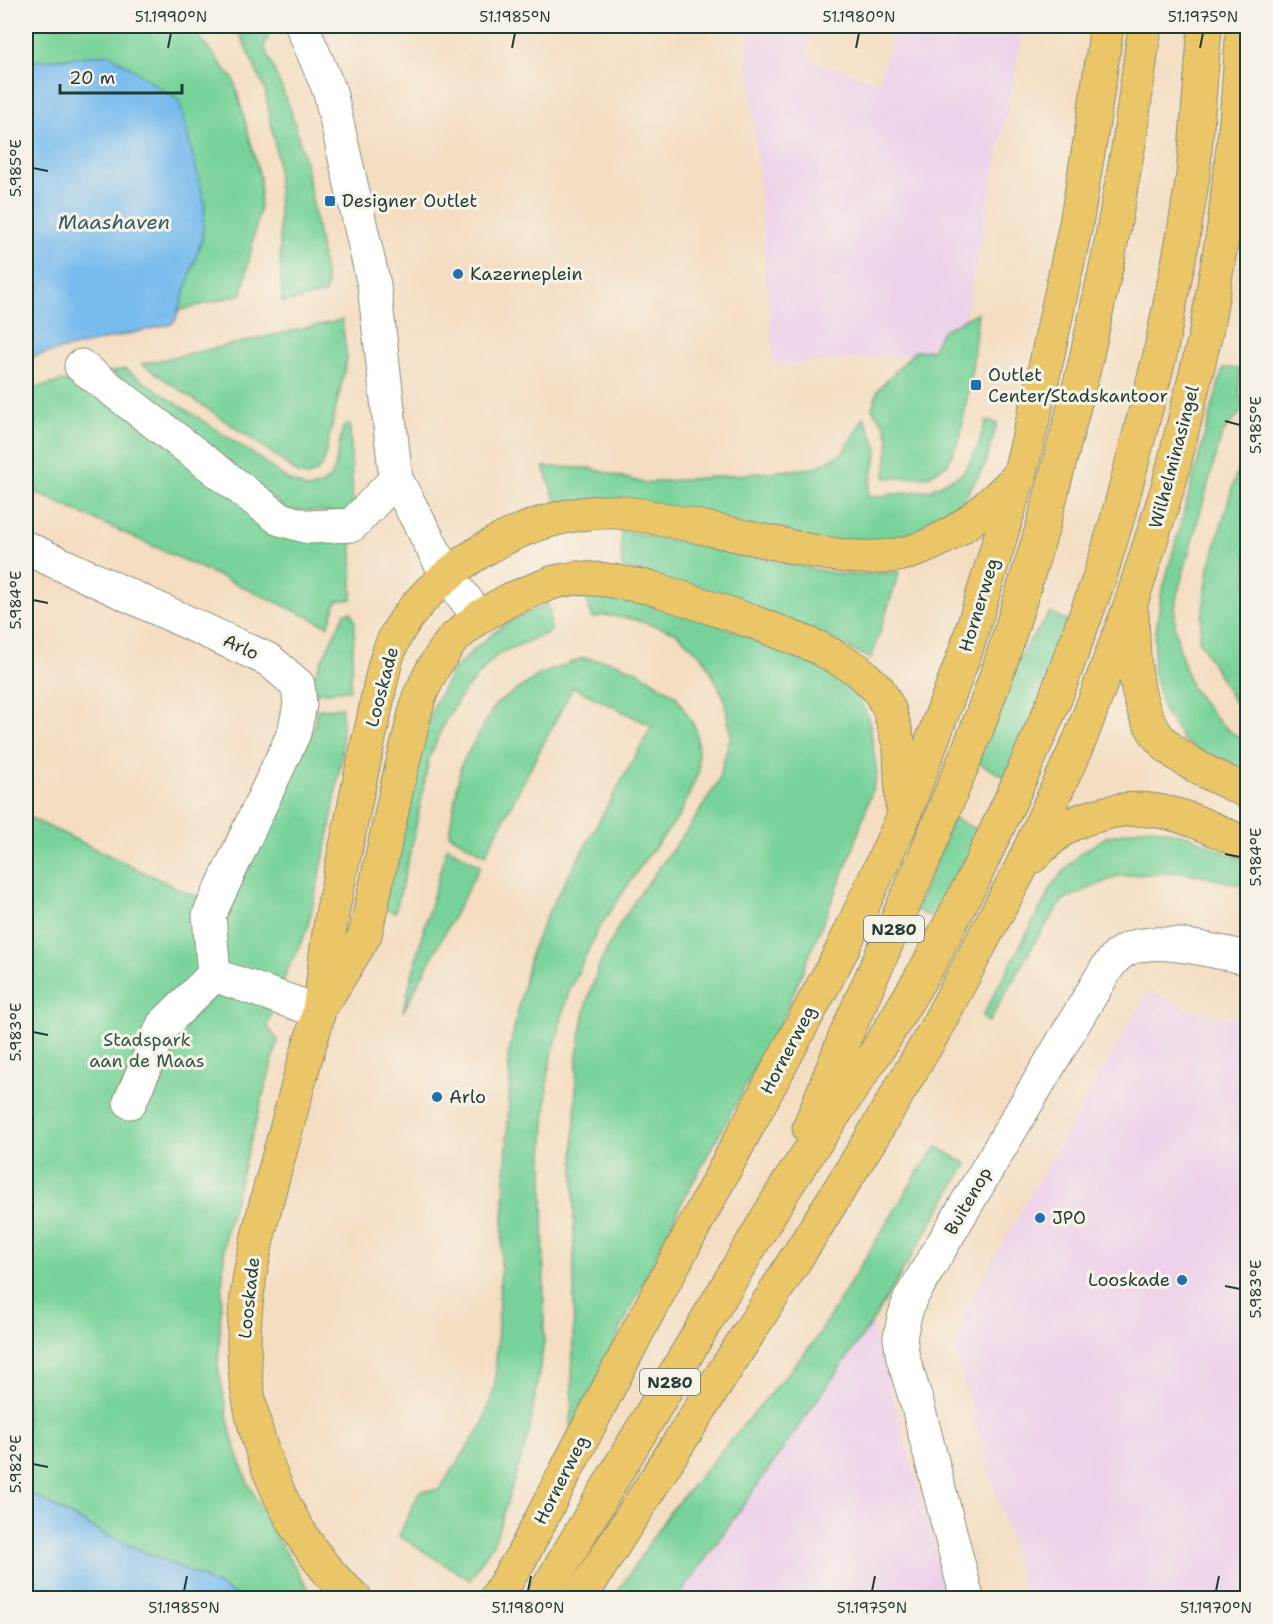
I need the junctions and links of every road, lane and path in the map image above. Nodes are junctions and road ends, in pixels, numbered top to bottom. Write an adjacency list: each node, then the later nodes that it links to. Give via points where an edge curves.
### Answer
1 (302, 26): 8 (street, via 330,93 374,285)
2 (1107, 26): 7 (main road, N280, via 1076,224)
3 (1145, 26): 21 (main road, Hornerweg / N280, via 1109,254 1043,526 977,729)
4 (1205, 26): 21 (main road, Hornerweg / N280, via 1184,238 1161,349 1100,576 1054,699 980,867 880,1046)
5 (1243, 26): 11 (main road, Wilhelminasingel / N280, via 1224,227 1206,333 1169,484)
6 (81, 366): 8 (street, via 280,519 308,527 352,525)
7 (1019, 476): 10 (main road, Looskade, via 959,530 920,549 893,556 816,551 634,514 599,511 534,525 486,548); 14 (main road, Hornerweg / N280, via 966,650)
8 (396, 479): 10 (street)
9 (26, 548): 18 (street, Arlo, via 268,660 298,685 300,705 294,733 209,915)
10 (447, 575): 12 (street); 19 (main road, Looskade, via 412,611 388,656 330,925)
11 (1131, 603): 13 (main road, via 1140,694 1154,731 1188,761); 16 (main road, Wilhelminasingel / N280, via 1081,737)
12 (479, 617): 14 (main road, Looskade, via 554,582 578,578 607,580 652,588 817,647 858,670 878,689 889,709 900,750); 19 (main road, Looskade, via 452,640 419,697 365,935)
13 (1248, 792)
14 (903, 818): 25 (main road, Hornerweg / N280, via 842,950)
15 (1248, 845): 16 (main road, via 1172,813 1129,809 1067,826)
16 (1022, 866): 23 (main road, N280, via 931,1037 872,1137)
17 (1248, 958): 26 (street, Buitenop, via 1157,943 1140,944 1113,959 910,1299 900,1338 903,1358)
18 (214, 975): 19 (street); 20 (street, via 163,1025)
19 (318, 1011): 24 (main road, Looskade, via 258,1232 243,1325 246,1378 258,1439 279,1492 309,1546 328,1572)
20 (130, 1102)
21 (785, 1188): 22 (main road, Hornerweg / N280)
22 (548, 1587)
23 (582, 1595)
24 (356, 1599)
25 (496, 1599)
26 (967, 1599)

